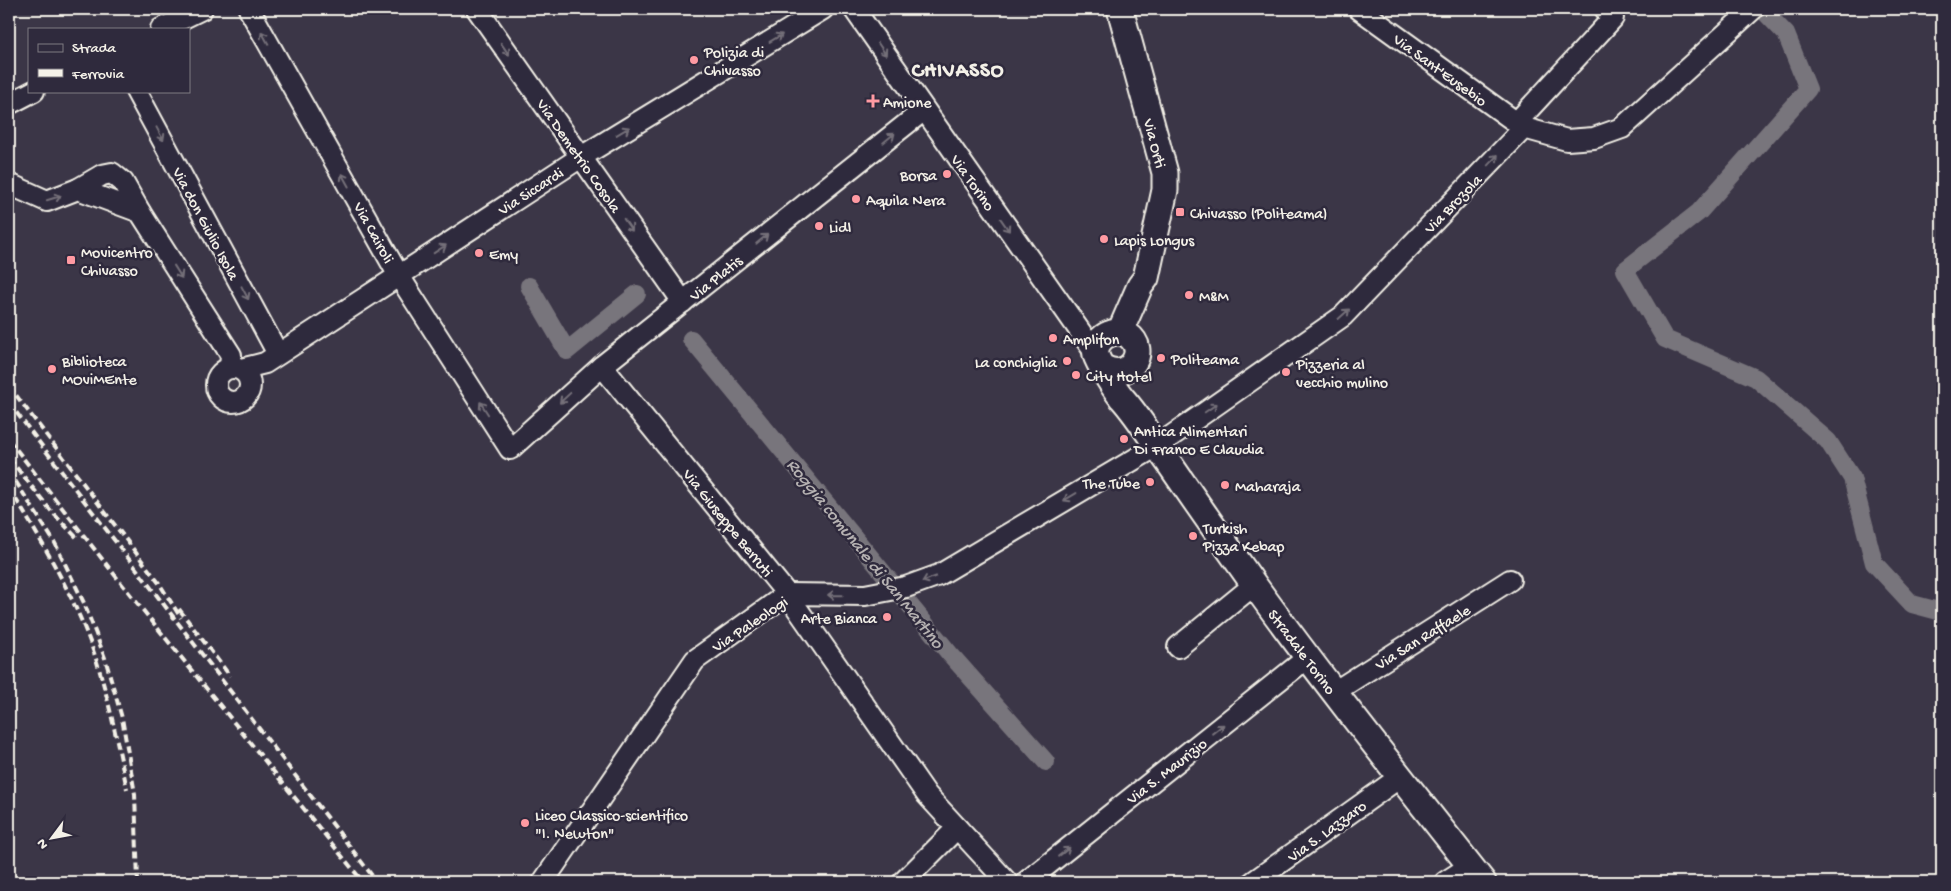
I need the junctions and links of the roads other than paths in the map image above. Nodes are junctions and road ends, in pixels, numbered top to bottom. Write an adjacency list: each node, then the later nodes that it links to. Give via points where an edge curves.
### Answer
1 (202, 9): 10 (street)
2 (249, 9): 20 (street, Via Cairoli, one-way to 2)
3 (477, 9): 16 (street, Via Demetrio Cosola, one-way to 16)
4 (823, 9): 16 (street, Via Siccardi, one-way to 4)
5 (854, 9): 14 (street, Via Torino, one-way to 14)
6 (1120, 9): 22 (main road, Via Orti, via 1165,173 1165,190 1146,278 1149,288 1146,314)
7 (1359, 9): 15 (street, Via Sant'Eusebio)
8 (1605, 9): 15 (street, Via Brozola, via 1614,18)
9 (1750, 12): 15 (street, via 1622,128 1594,138 1567,140)
10 (163, 28)
11 (32, 92): 13 (street)
12 (137, 92): 23 (street, Via don Giulio Isola, one-way to 23)
13 (9, 104)
14 (924, 110): 21 (street, Via Platis, one-way to 14); 24 (street, Via Torino, one-way to 24)
15 (1520, 126): 27 (street, Via Brozola, one-way to 15, via 1343,316)
16 (581, 157): 20 (street, Via Siccardi, one-way to 16); 21 (street, Via Demetrio Cosola, one-way to 21)
17 (9, 184): 18 (street, one-way to 18, via 47,201)
18 (78, 189): 19 (street); 19 (street, via 112,173 123,182)
19 (140, 212): 23 (street, Via Siccardi, one-way to 23, via 240,374)
20 (399, 276): 23 (street, Via Siccardi); 28 (street, Via Cairoli, one-way to 20)
21 (683, 302): 25 (street, Via Platis)
22 (1130, 348): 24 (main road, via 1126,370 1111,372); 24 (main road, via 1111,333 1102,337 1097,345); 26 (main road, Stradale Torino)
23 (272, 358)
24 (1100, 361): 26 (main road, Stradale Torino, via 1116,392)
25 (602, 366): 28 (street, Via Platis, one-way to 28); 31 (street, Via Giuseppe Berruti)
26 (1135, 412): 27 (main road, Stradale Torino)
27 (1157, 446): 30 (main road, Stradale Torino); 31 (street, Via Paleologi, one-way to 31, via 939,575 906,587 865,595)
28 (510, 449)
29 (1510, 580): 34 (street, Via San Raffaele)
30 (1254, 585): 32 (street); 33 (main road, Stradale Torino)
31 (788, 594): 36 (street, Via Giuseppe Berruti, via 927,795); 38 (street, Via Paleologi, via 694,660)
32 (1178, 647)
33 (1307, 658): 34 (main road, Stradale Torino); 41 (street, Via S. Maurizio, one-way to 33)
34 (1334, 692): 35 (main road, Stradale Torino)
35 (1400, 777): 37 (main road, Stradale Torino); 42 (street, Via S. Lazzaro)
36 (957, 828): 39 (street); 40 (street, Via Giuseppe Berruti)
37 (1476, 874): 43 (street)
38 (543, 882)
39 (903, 882)
40 (1007, 882)
41 (1026, 882)
42 (1253, 882)
43 (1445, 882)

